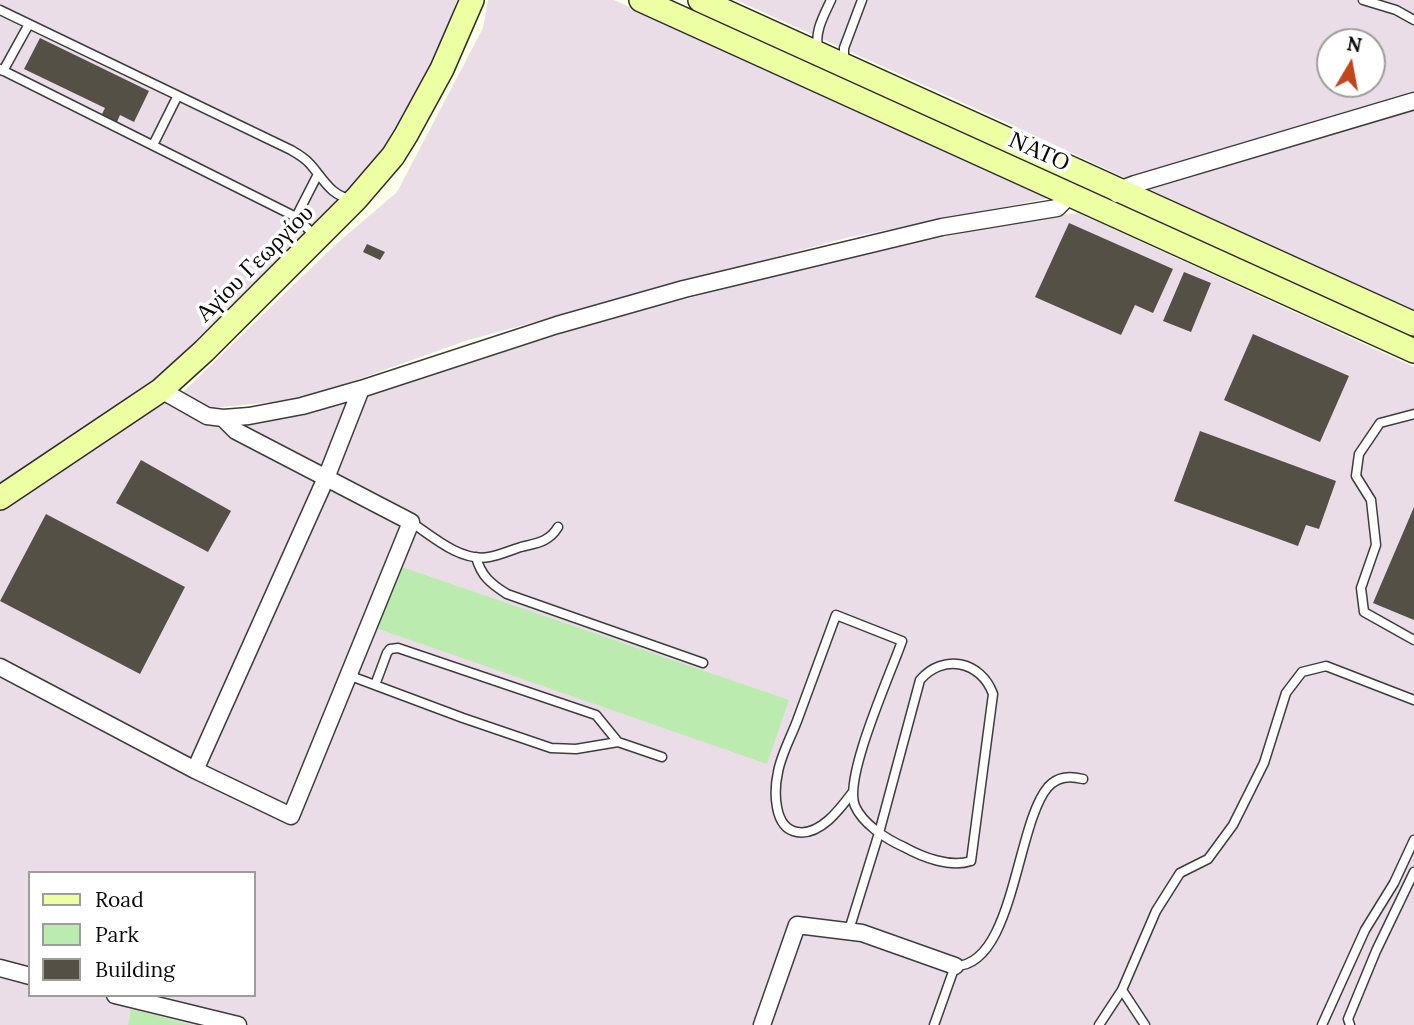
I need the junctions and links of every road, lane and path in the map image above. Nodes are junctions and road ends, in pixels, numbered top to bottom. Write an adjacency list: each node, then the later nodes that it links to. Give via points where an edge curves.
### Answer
1 (472, 0): 19 (main road, Αγίου Γεωργίου, via 406,135)
2 (641, 0): 18 (main road, ΝΑΤΟ)
3 (700, 0): 10 (main road, ΝΑΤΟ)
4 (831, 0): 10 (lane, via 819,29 817,47)
5 (862, 0): 11 (lane, via 844,48)
6 (1363, 0): 8 (lane)
7 (0, 10): 9 (lane)
8 (1414, 20)
9 (29, 24): 12 (lane); 13 (lane)
10 (823, 56): 11 (main road, ΝΑΤΟ)
11 (845, 66): 17 (main road, ΝΑΤΟ)
12 (2, 70): 15 (lane)
13 (177, 97): 15 (lane); 16 (lane, via 291,150 311,165)
14 (1414, 101): 17 (street)
15 (153, 145): 21 (lane)
16 (317, 176): 19 (lane, via 344,198); 21 (lane)
17 (1119, 190): 20 (street); 23 (main road, ΝΑΤΟ)
18 (1070, 195): 20 (main road, ΝΑΤΟ); 25 (street, via 1057,208 942,226 684,289 557,324)
19 (356, 199): 22 (main road, Αγίου Γεωργίου)
20 (1109, 213): 24 (main road, ΝΑΤΟ)
21 (296, 217): 22 (lane)
22 (317, 239): 26 (main road, Αγίου Γεωργίου)
23 (1414, 324)
24 (1414, 351)
25 (361, 389): 28 (street, via 302,406); 29 (street)
26 (161, 390): 28 (street, via 207,416); 30 (main road, Αγίου Γεωργίου)
27 (1414, 414): 34 (lane, via 1380,423 1359,454 1356,476 1371,500 1376,544 1361,588 1364,612)
28 (223, 418): 29 (street, via 236,431)
29 (326, 478): 31 (street); 42 (street)
30 (0, 498)
31 (411, 522): 33 (lane, via 456,551); 37 (street)
32 (558, 527): 33 (lane, via 543,542)
33 (476, 557): 35 (lane, via 480,572 507,594)
34 (1414, 640)
35 (703, 663)
36 (0, 667): 42 (street)
37 (348, 675): 38 (lane); 42 (street, via 291,816)
38 (375, 685): 40 (lane, via 551,748); 40 (lane, via 387,653 398,648 596,715)
39 (1414, 700): 52 (lane, via 1326,666 1302,672 1286,693 1264,763 1234,825 1208,859 1180,873 1156,911)
40 (618, 742): 41 (lane)
41 (663, 757)
42 (195, 770)
43 (1083, 779): 49 (lane, via 1063,777 1049,786 1029,830 1001,922 980,957 967,966)
44 (852, 793): 44 (lane, via 832,817 806,832 796,832 780,820 778,772 836,615 902,641 867,734); 45 (lane, via 855,807)
45 (879, 833): 45 (lane, via 929,858 961,864 971,861 993,694 973,668 957,663 940,665 920,680); 48 (lane)
46 (1414, 840): 59 (lane, via 1365,930)
47 (1414, 872): 60 (lane, via 1362,985 1348,1019)
48 (849, 930): 49 (street); 55 (street, via 797,925)
49 (955, 966): 56 (lane)
50 (0, 968): 51 (street)
51 (28, 975)
52 (1122, 989): 57 (lane); 58 (lane)
53 (123, 997): 54 (street)
54 (237, 1025)
55 (761, 1025)
56 (934, 1025)
57 (1098, 1025)
58 (1145, 1025)
59 (1322, 1025)
60 (1350, 1025)

